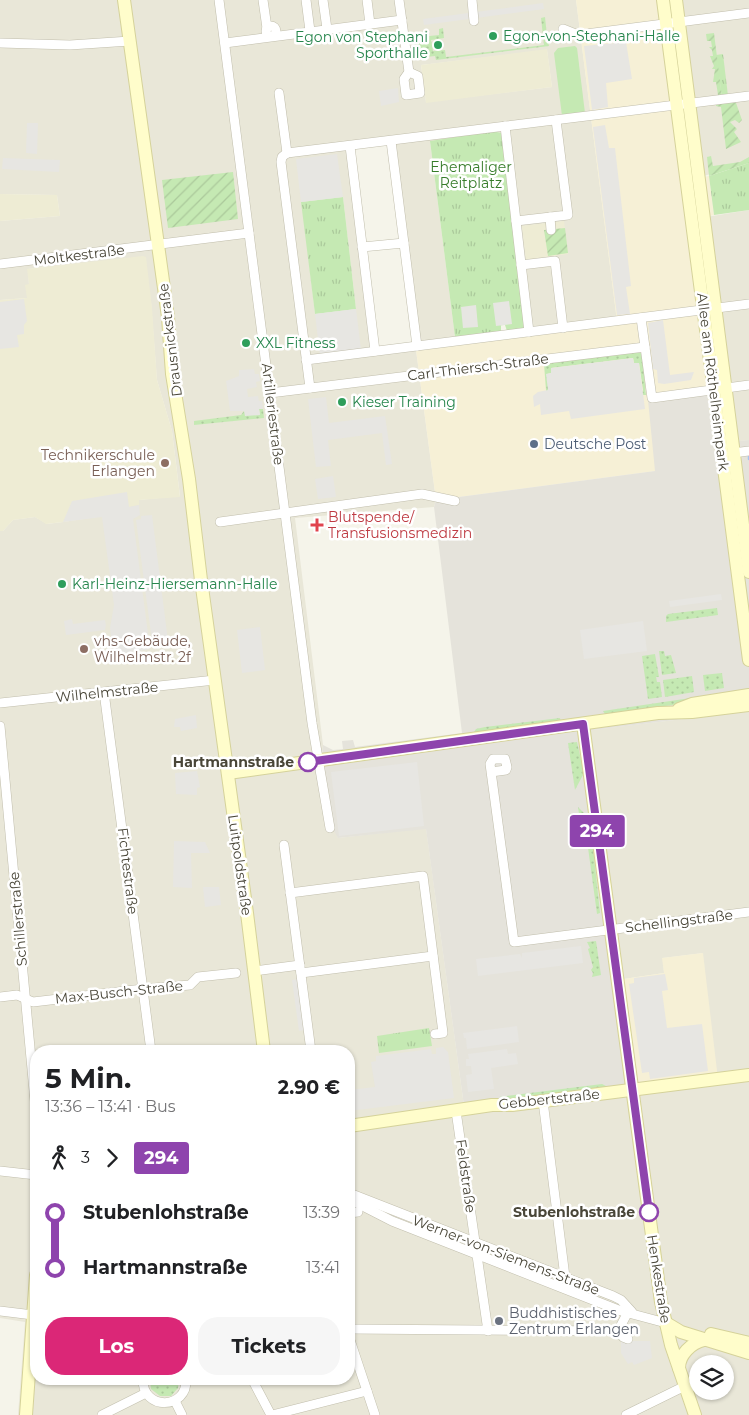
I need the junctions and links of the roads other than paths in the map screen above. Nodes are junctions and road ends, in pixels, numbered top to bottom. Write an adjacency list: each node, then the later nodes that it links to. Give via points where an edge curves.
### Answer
1 (124, 0): 20 (main road, Drausnickstraße)
2 (219, 0): 22 (street, Artilleriestraße)
3 (263, 0): 18 (street)
4 (306, 0): 19 (street)
5 (323, 0): 16 (street)
6 (367, 0): 15 (street)
7 (399, 0): 12 (street)
8 (472, 0): 13 (street)
9 (664, 0): 14 (main road, Allee am Röthelheimpark)
10 (676, 0): 14 (main road, Allee am Röthelheimpark)
11 (749, 13): 14 (street)
12 (402, 20): 15 (street); 23 (street)
13 (474, 21)
14 (673, 22): 17 (street, via 578,35); 26 (main road, Allee am Röthelheimpark)
15 (370, 24): 16 (street)
16 (327, 29): 19 (street)
17 (563, 29)
18 (269, 32): 19 (street); 22 (street)
19 (310, 32)
20 (130, 41): 21 (street, via 70,45); 37 (main road, Drausnickstraße)
21 (0, 43)
22 (225, 43): 35 (street, Artilleriestraße)
23 (409, 72)
24 (279, 93): 31 (street)
25 (749, 96): 26 (street)
26 (683, 104): 27 (street); 42 (main road, Allee am Röthelheimpark)
27 (556, 120): 28 (street); 32 (street, via 568,215)
28 (504, 126): 29 (street); 33 (street)
29 (391, 141): 30 (street); 36 (street)
30 (350, 146): 31 (street); 38 (street)
31 (287, 154): 49 (street, via 281,162)
32 (550, 217): 33 (street); 34 (street)
33 (516, 221): 40 (street)
34 (551, 230)
35 (249, 233): 37 (street, Moltkestraße); 53 (street, Artilleriestraße)
36 (404, 243): 38 (street); 46 (street)
37 (158, 246): 39 (street, Moltkestraße); 61 (main road, Drausnickstraße, via 172,374 189,474)
38 (362, 247): 48 (street)
39 (0, 264)
40 (521, 265): 44 (street, via 554,258); 45 (street)
41 (749, 304): 42 (street)
42 (709, 309): 43 (street); 52 (main road, Allee am Röthelheimpark)
43 (642, 318): 44 (street); 47 (street)
44 (563, 328): 45 (street)
45 (529, 332): 46 (street)
46 (417, 346): 48 (street)
47 (645, 347): 51 (street, Carl-Thiersch-Straße); 52 (street, via 652,398)
48 (375, 351): 49 (street)
49 (306, 360): 51 (street)
50 (749, 386): 52 (street)
51 (310, 388): 53 (street, Carl-Thiersch-Straße)
52 (720, 390): 55 (main road, Allee am Röthelheimpark); 59 (main road, Allee am Röthelheimpark)
53 (270, 393): 57 (street, Artilleriestraße)
54 (749, 451): 55 (street)
55 (733, 453): 59 (main road, Allee am Röthelheimpark)
56 (455, 502): 57 (street, via 422,494)
57 (286, 513): 58 (street); 69 (street, Artilleriestraße)
58 (220, 522)
59 (744, 566): 60 (main road, Allee am Röthelheimpark)
60 (749, 660)
61 (215, 680): 62 (street, Wilhelmstraße); 71 (main road, Luitpoldstraße)
62 (104, 692): 64 (street, Wilhelmstraße); 81 (street, Fichtestraße)
63 (749, 695): 66 (main road, via 692,704)
64 (0, 703)
65 (749, 705): 66 (main road)
66 (675, 712): 67 (main road)
67 (583, 724): 69 (main road); 76 (main road, Henkestraße)
68 (0, 726): 83 (street, Schillerstraße)
69 (319, 760): 71 (main road); 72 (street, Artilleriestraße)
70 (491, 772): 76 (street, Schellingstraße, via 514,942)
71 (228, 773): 79 (main road, Luitpoldstraße)
72 (330, 828)
73 (284, 845): 74 (street)
74 (290, 893): 77 (street, via 423,876); 78 (street)
75 (749, 912): 76 (street, Schellingstraße)
76 (610, 930): 90 (main road, Henkestraße)
77 (433, 956): 78 (street); 84 (street, via 444,1033)
78 (300, 969): 79 (street); 88 (street)
79 (254, 971): 87 (main road, Luitpoldstraße)
80 (236, 973): 81 (street, Max-Busch-Straße, via 198,977 190,985)
81 (143, 989): 83 (street, Max-Busch-Straße, via 33,1002); 86 (street, Fichtestraße)
82 (0, 997): 83 (street, Max-Busch-Straße, via 17,995)
83 (26, 999): 85 (street, Schillerstraße)
84 (435, 1034)
85 (30, 1045)
86 (150, 1045)
87 (263, 1045)
88 (310, 1045)
89 (749, 1075): 90 (main road, Gebbertstraße)
90 (632, 1090): 91 (main road, Gebbertstraße); 107 (main road, Henkestraße)
91 (542, 1101): 92 (main road, Gebbertstraße); 103 (street)
92 (456, 1111): 93 (main road, Gebbertstraße); 101 (street, Feldstraße)
93 (355, 1125)
94 (0, 1171): 95 (street)
95 (30, 1174)
96 (355, 1192): 98 (street, Werner-von-Siemens-Straße)
97 (355, 1195): 98 (street, Werner-von-Siemens-Straße)
98 (361, 1197): 100 (street, Werner-von-Siemens-Straße)
99 (355, 1201): 100 (street, Werner-von-Siemens-Straße)
100 (374, 1208): 101 (street, Werner-von-Siemens-Straße); 102 (street, Werner-von-Siemens-Straße)
101 (476, 1242): 102 (street, Feldstraße); 103 (street, Werner-von-Siemens-Straße)
102 (478, 1254): 105 (street, Werner-von-Siemens-Straße); 110 (street, Feldstraße)
103 (565, 1277): 105 (street, Werner-von-Siemens-Straße, via 621,1300)
104 (0, 1311): 106 (street)
105 (630, 1312): 107 (street, Werner-von-Siemens-Straße); 109 (street)
106 (30, 1315)
107 (666, 1323): 112 (main road, Werner-von-Siemens-Straße); 113 (main road, Werner-von-Siemens-Straße, via 679,1323); 117 (main road, Henkestraße)
108 (355, 1329): 110 (street)
109 (618, 1330): 110 (street); 111 (street)
110 (488, 1331)
111 (628, 1338)
112 (704, 1340): 114 (main road, Werner-von-Siemens-Straße); 117 (main road, via 696,1342 685,1353)
113 (749, 1343)
114 (749, 1353)
115 (355, 1355): 122 (street)
116 (30, 1358): 125 (main road)
117 (679, 1368): 121 (main road, Henkestraße)
118 (144, 1385): 123 (street)
119 (185, 1385): 124 (street, via 183,1393)
120 (255, 1385): 128 (street)
121 (685, 1386): 130 (street); 131 (main road, Henkestraße)
122 (367, 1391): 128 (street); 129 (street)
123 (146, 1392): 124 (street, via 160,1403); 126 (street)
124 (175, 1401): 127 (street)
125 (26, 1415)
126 (102, 1415)
127 (182, 1415)
128 (272, 1415)
129 (375, 1415)
130 (626, 1415)
131 (695, 1415)

